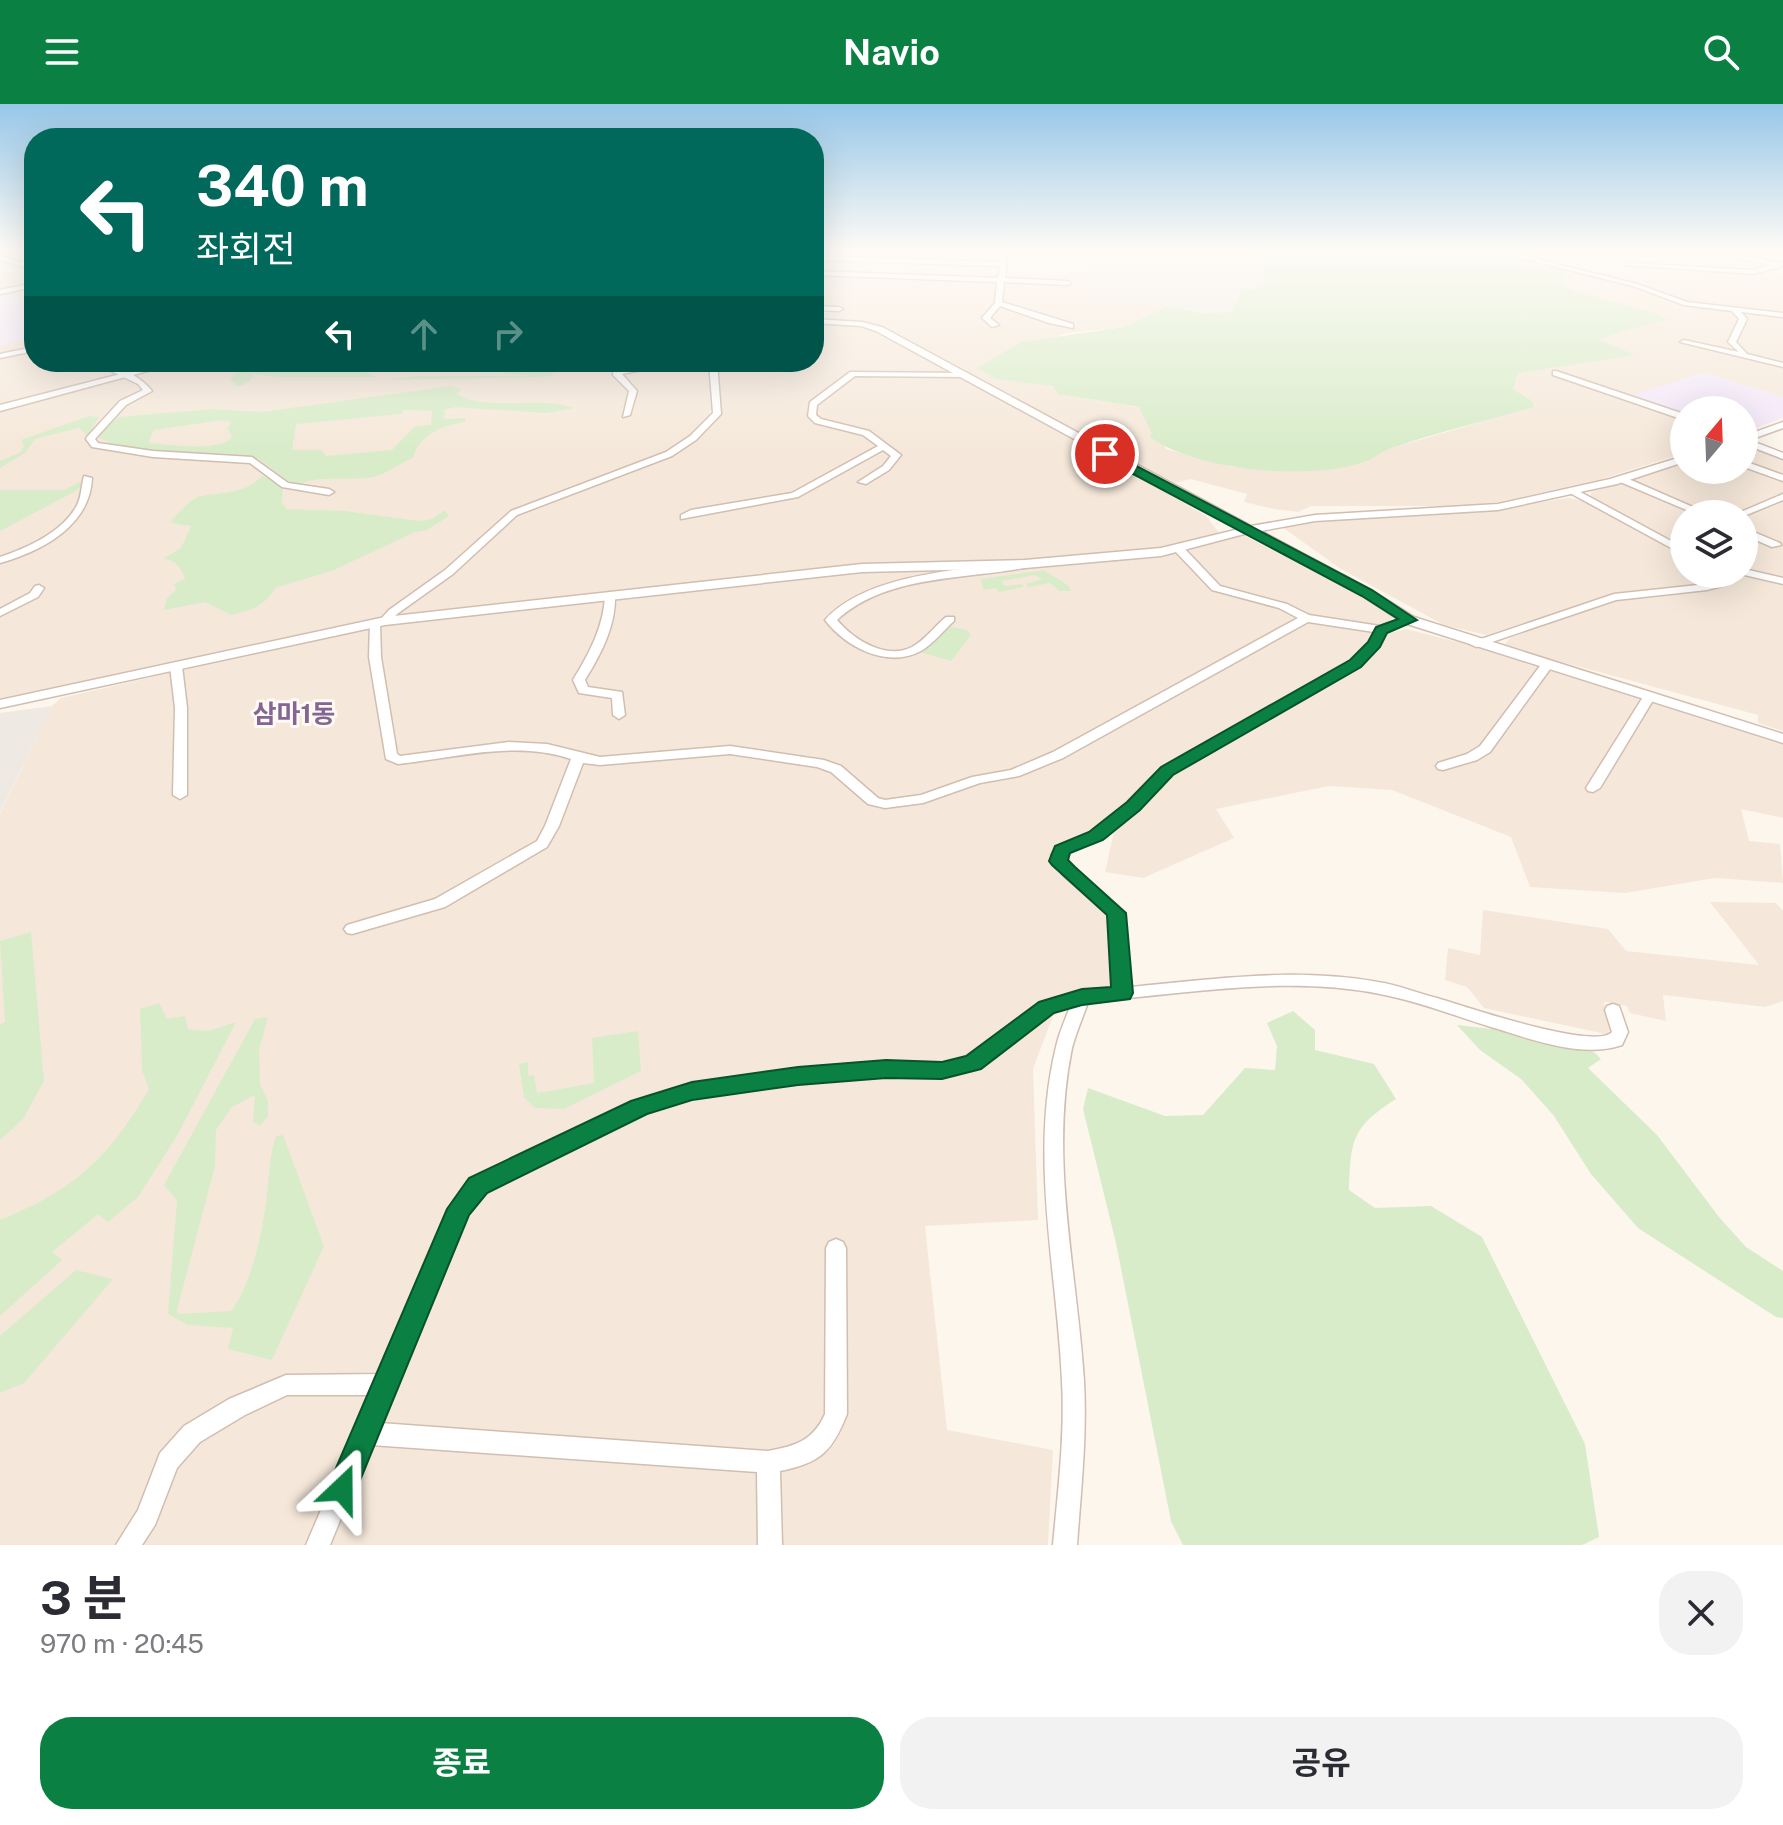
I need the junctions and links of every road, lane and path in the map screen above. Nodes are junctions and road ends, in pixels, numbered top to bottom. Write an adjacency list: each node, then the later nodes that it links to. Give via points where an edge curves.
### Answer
1 (987, 317): 5 (street)
2 (1042, 317): 6 (street)
3 (1741, 317): 10 (street, via 1732,342)
4 (824, 322): 17 (street, via 872,326)
5 (995, 325)
6 (1070, 326)
7 (1684, 342): 10 (street)
8 (24, 351): 9 (street)
9 (0, 356)
10 (1747, 357): 11 (street)
11 (1783, 365)
12 (114, 372): 18 (street)
13 (137, 372): 18 (street)
14 (622, 372): 21 (street, via 616,373 633,391)
15 (714, 372): 55 (street, via 717,414 693,438 637,468 514,513 449,572)
16 (1556, 373): 20 (street)
17 (963, 375): 24 (street, via 853,374 813,404 812,416 818,421 866,433); 39 (street)
18 (121, 376): 19 (street); 34 (street, via 141,382 147,393 119,406 90,439 95,445 252,460 285,485)
19 (0, 408)
20 (1670, 412)
21 (626, 415)
22 (1783, 425): 23 (street)
23 (1758, 435)
24 (884, 446): 32 (street, via 895,460); 38 (street, via 795,495)
25 (1758, 446): 26 (street)
26 (1783, 456)
27 (1670, 463): 31 (street)
28 (1758, 469): 30 (street)
29 (87, 478): 44 (street, via 74,518 29,549)
30 (1783, 478)
31 (1621, 479): 33 (street); 36 (street)
32 (863, 482)
33 (1573, 491): 39 (street, via 1482,509 1329,517); 41 (street)
34 (329, 492)
35 (1783, 497): 37 (street)
36 (1671, 500)
37 (1758, 507)
38 (684, 517)
39 (1247, 530): 43 (street); 54 (street)
40 (1758, 537): 42 (street)
41 (1670, 544)
42 (1776, 545)
43 (1179, 549): 45 (street); 52 (street, via 1216,588 1283,606)
44 (0, 560)
45 (1025, 564): 50 (street, via 862,568); 53 (street, via 908,580 846,606 831,620 876,652 896,654 916,649)
46 (1758, 576): 47 (street)
47 (1781, 583)
48 (39, 588): 51 (street)
49 (1698, 588): 57 (street, via 1614,597)
50 (610, 595): 55 (street); 62 (street, via 595,654 579,680 583,690 618,695)
51 (0, 613)
52 (1306, 618): 56 (street); 64 (street, via 1058,755 923,799 873,801 836,769 730,750)
53 (950, 619)
54 (1409, 620): 56 (street); 57 (street)
55 (380, 622): 59 (street); 64 (street, via 375,657 391,756 410,759 489,746 547,748)
56 (1381, 630): 69 (street, via 1356,664 1167,771 1096,836 1062,850 1059,861 1068,872 1116,913)
57 (1476, 644): 58 (street)
58 (1547, 665): 60 (street); 65 (street, via 1485,749)
59 (176, 666): 61 (street); 67 (street, via 182,721)
60 (1649, 697): 63 (street); 66 (street)
61 (0, 704)
62 (619, 715)
63 (1783, 739)
64 (578, 759): 68 (street, via 542,844 440,903)
65 (1443, 766)
66 (1593, 788)
67 (180, 795)
68 (352, 929)
69 (1122, 993): 70 (street); 71 (street, via 1278,979 1326,981 1381,988 1536,1034 1605,1044 1620,1032)
70 (1082, 997): 73 (street, via 1047,1008 973,1063 692,1091 640,1107 478,1186 459,1209); 79 (street, via 1070,1021 1055,1099 1057,1200 1075,1430)
71 (1613, 1010)
72 (836, 1248): 75 (street, via 836,1414 817,1448)
73 (385, 1384): 74 (street); 76 (street, via 286,1385 192,1434 168,1461 147,1517)
74 (365, 1433): 75 (street); 77 (street)
75 (768, 1462): 78 (street)
76 (128, 1545)
77 (318, 1545)
78 (770, 1545)
79 (1065, 1545)

